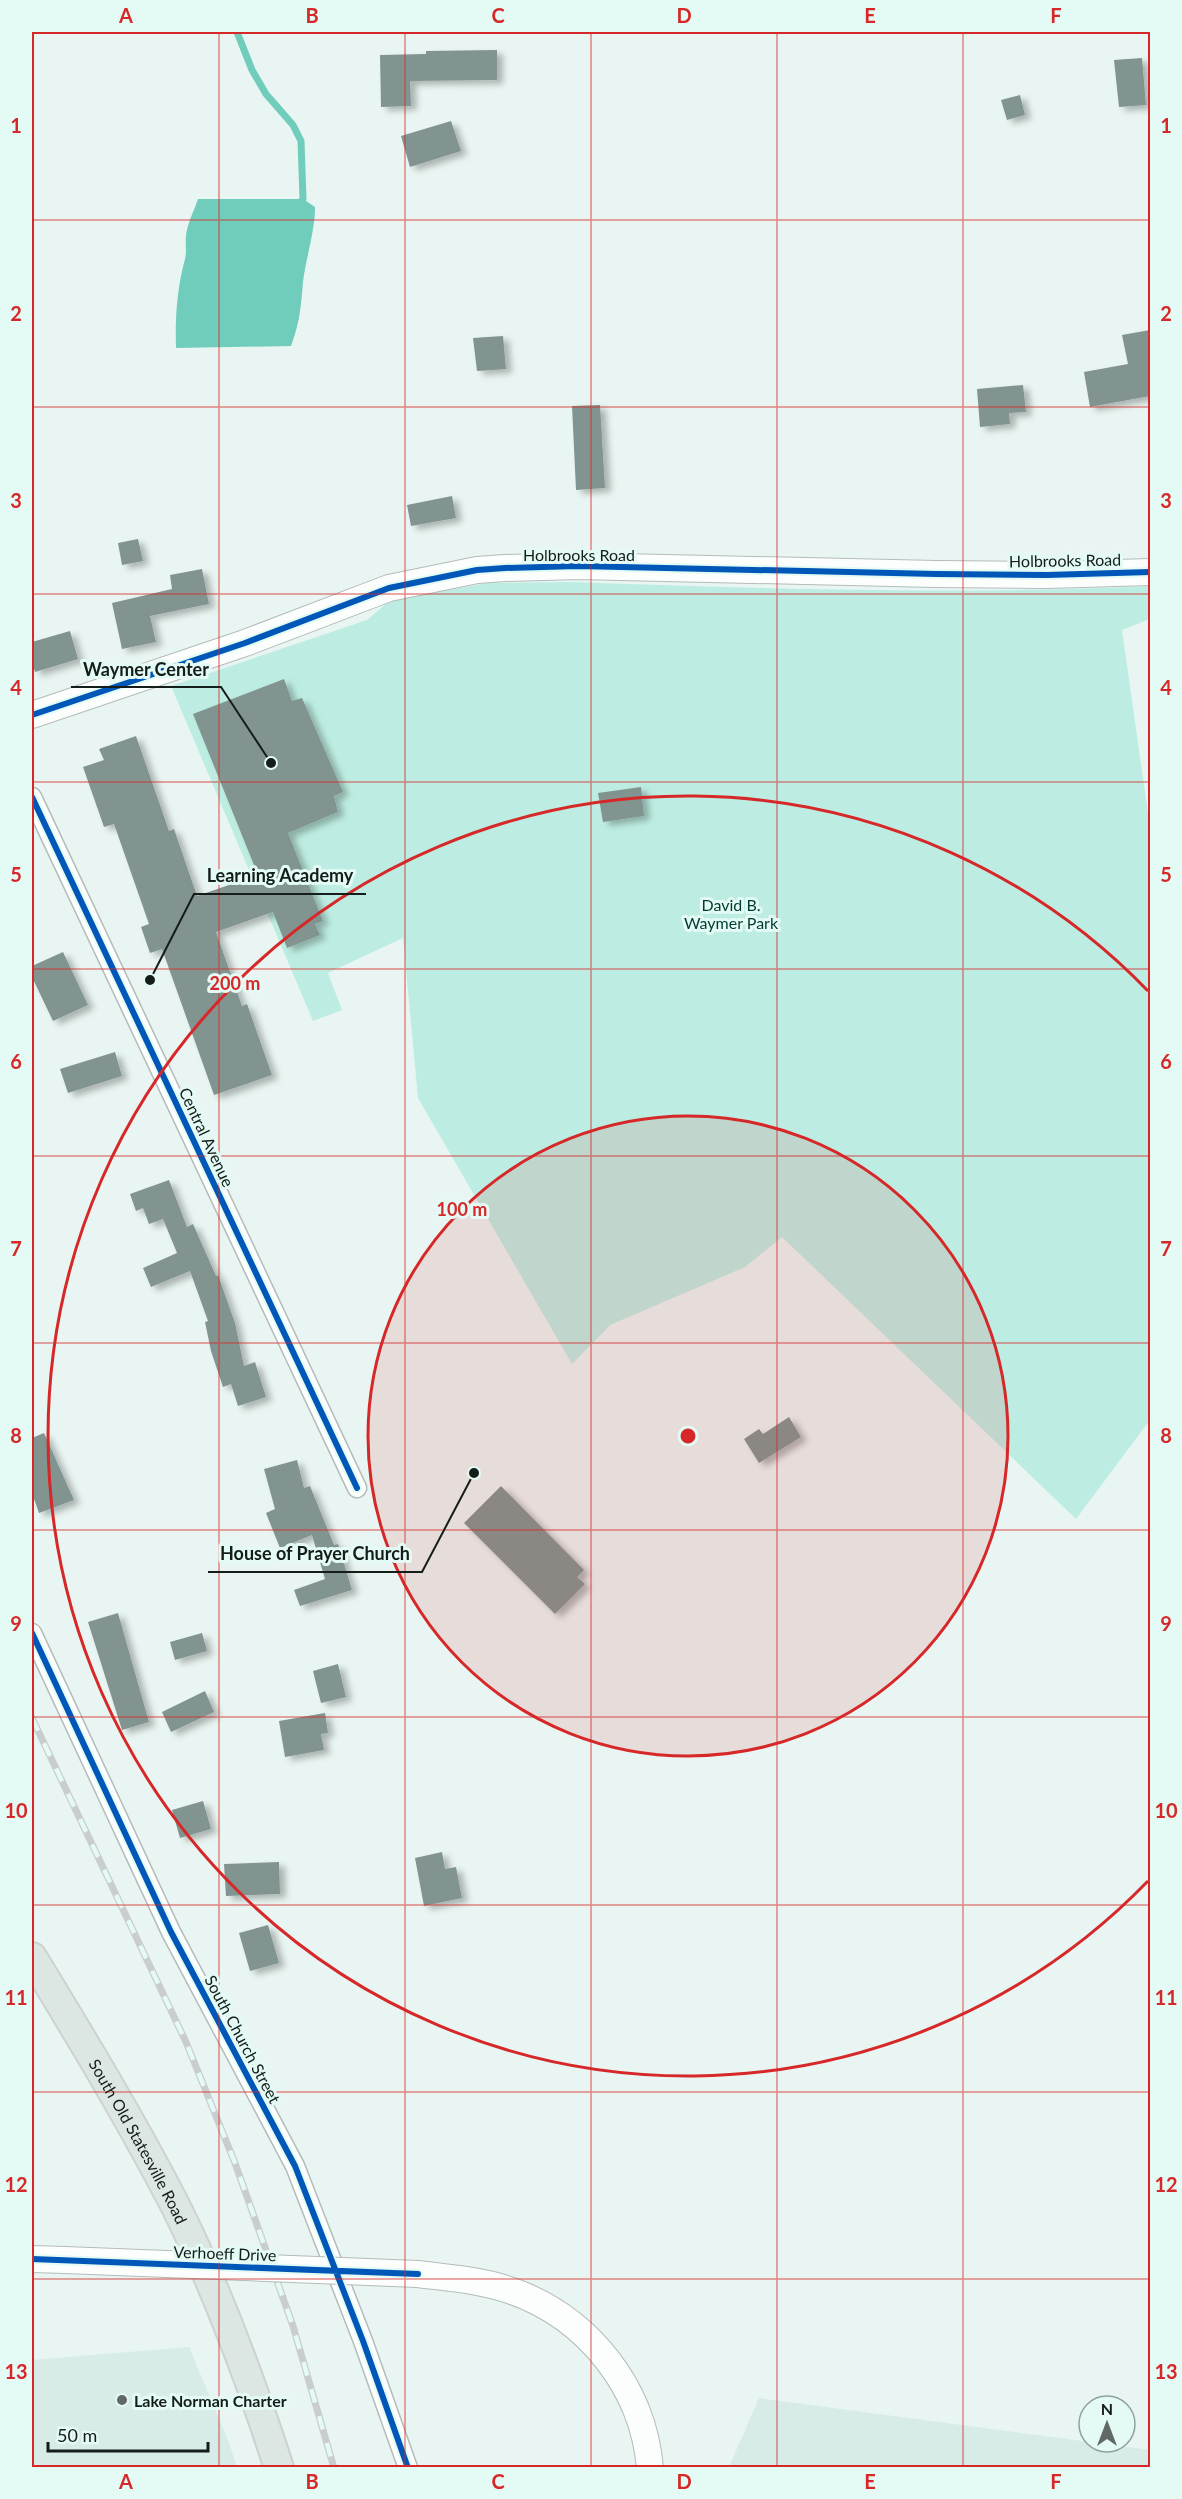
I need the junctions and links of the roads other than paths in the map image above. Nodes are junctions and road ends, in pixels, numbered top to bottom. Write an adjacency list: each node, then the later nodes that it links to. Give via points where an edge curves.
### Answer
1 (1150, 572): 2 (street, Holbrooks Road, via 946,574 578,566 477,570 389,588 245,643)
2 (32, 715)
3 (32, 797): 4 (street, Central Avenue)
4 (357, 1488)
5 (32, 1633): 9 (street, South Church Street, via 171,1932 295,2166)
6 (32, 1957): 8 (main road, South Old Statesville Road, via 126,2113 176,2207 244,2364)
7 (32, 2259): 10 (street, Verhoeff Drive, bridge, via 418,2274 512,2290 558,2312 596,2346 628,2391 648,2445)
8 (279, 2468)
9 (408, 2468)
10 (650, 2468)

